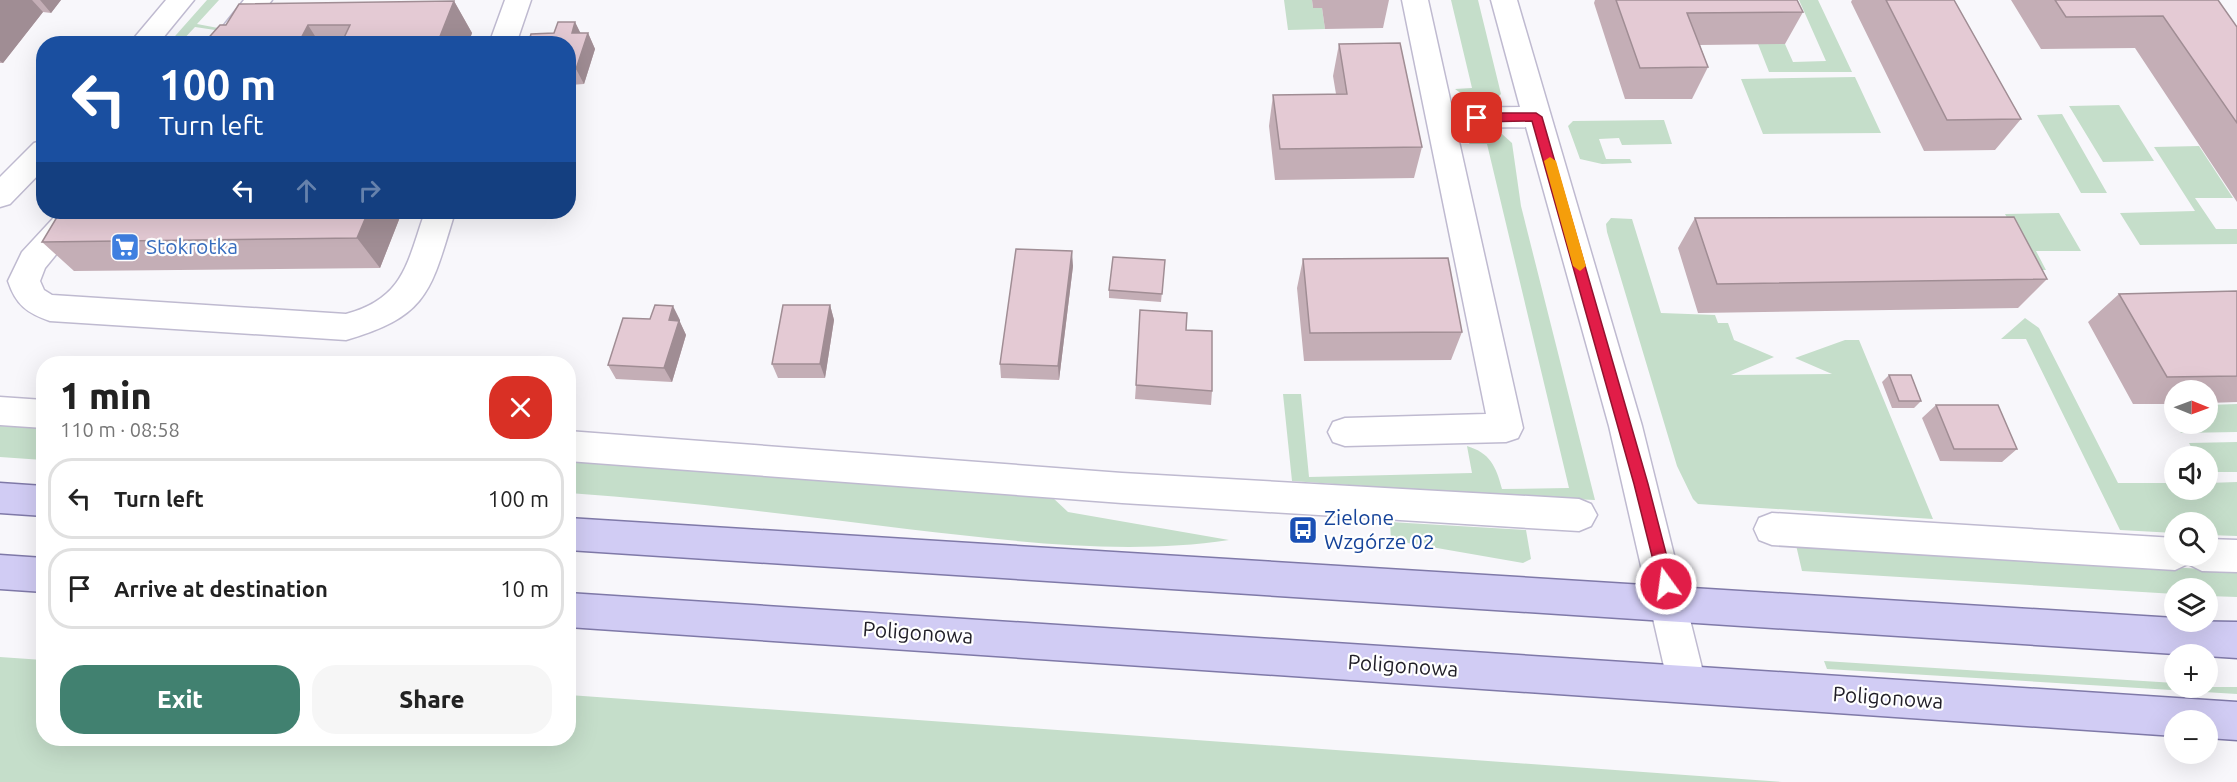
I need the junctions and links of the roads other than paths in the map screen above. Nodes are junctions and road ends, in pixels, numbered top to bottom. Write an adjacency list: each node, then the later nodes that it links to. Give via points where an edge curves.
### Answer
1 (181, 0): 6 (street)
2 (259, 0): 7 (street)
3 (518, 0): 8 (street)
4 (1415, 0): 10 (street)
5 (1504, 0): 9 (street)
6 (149, 36)
7 (229, 36)
8 (505, 36)
9 (1536, 117): 10 (street); 29 (street, via 1638,473)
10 (1440, 118): 17 (street, via 1506,429)
11 (36, 158): 12 (street)
12 (1, 193)
13 (70, 219): 14 (street, via 33,261 24,281 34,303 50,308 346,327 378,318 407,298)
14 (438, 219)
15 (0, 411): 16 (street)
16 (36, 413)
17 (1345, 432)
18 (576, 447): 21 (street, via 1122,488)
19 (0, 498): 20 (main road)
20 (36, 500)
21 (1579, 515)
22 (1772, 529): 24 (street)
23 (576, 535): 29 (main road)
24 (2164, 553)
25 (2218, 555): 26 (street)
26 (2237, 556)
27 (0, 573): 28 (main road)
28 (36, 575)
29 (1671, 604): 31 (main road); 32 (street)
30 (576, 611): 32 (main road, Poligonowa)
31 (2237, 640)
32 (1687, 684): 33 (main road, Poligonowa)
33 (2237, 721)

